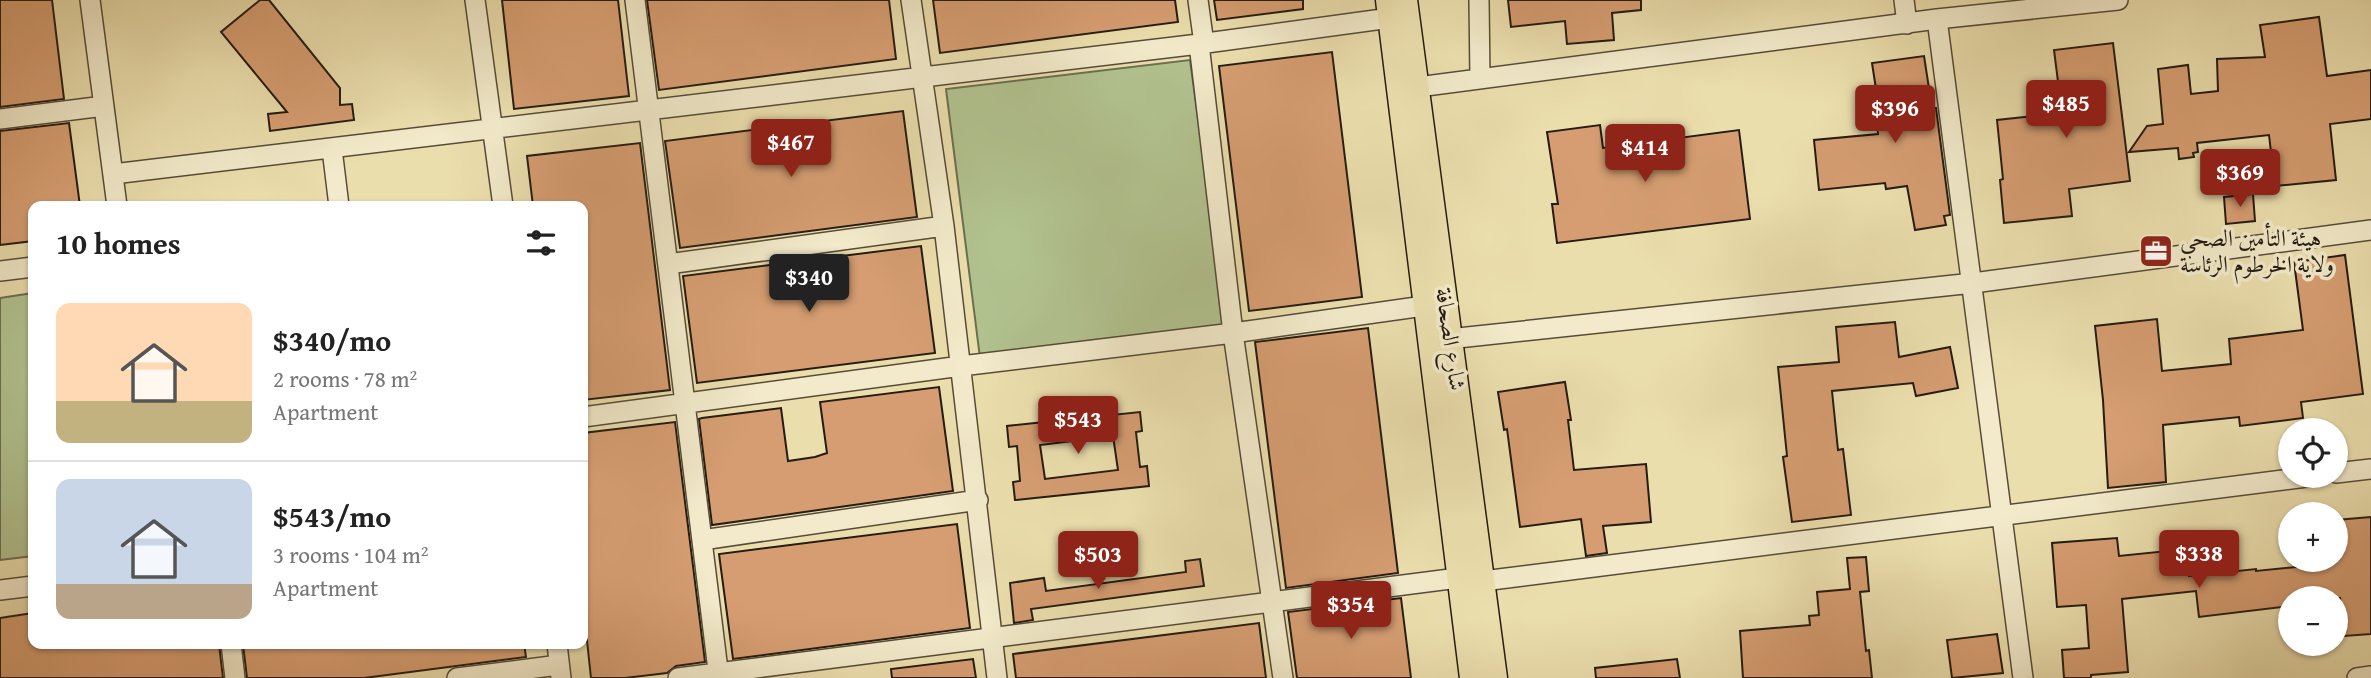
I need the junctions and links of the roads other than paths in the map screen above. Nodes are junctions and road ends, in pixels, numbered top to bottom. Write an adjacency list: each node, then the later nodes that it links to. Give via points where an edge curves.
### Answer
1 (90, 0): 16 (street)
2 (475, 0): 19 (street)
3 (635, 0): 17 (street)
4 (911, 0): 13 (street)
5 (1198, 0): 12 (street)
6 (1479, 0): 14 (street)
7 (1904, 0): 11 (street)
8 (2118, 0): 10 (street)
9 (1395, 6): 12 (street); 15 (main road, شارع الصحافة); 31 (main road, شارع الصحافة)
10 (1937, 19): 11 (street); 30 (street)
11 (1907, 24): 14 (street)
12 (1201, 44): 13 (street); 32 (street)
13 (922, 77): 17 (street); 25 (street)
14 (1480, 79): 15 (street)
15 (1418, 87): 31 (main road, شارع الصحافة)
16 (104, 106): 18 (street); 21 (street)
17 (649, 111): 19 (street); 27 (street)
18 (0, 119)
19 (493, 130): 20 (street); 24 (street)
20 (332, 149): 21 (street); 23 (street)
21 (113, 174): 22 (street)
22 (116, 201)
23 (338, 201)
24 (502, 201)
25 (944, 226): 27 (street); 34 (street)
26 (2371, 230): 30 (street)
27 (668, 264): 35 (street)
28 (28, 268): 29 (street)
29 (0, 271)
30 (1973, 284): 33 (street); 41 (street)
31 (1435, 304): 32 (street); 33 (main road, شارع الصحافة)
32 (1233, 333): 34 (street); 47 (street)
33 (1441, 340): 43 (main road, شارع الصحافة); 44 (main road, شارع الصحافة)
34 (961, 366): 35 (street); 40 (street)
35 (686, 404): 36 (street); 42 (street)
36 (588, 416)
37 (2371, 469): 38 (street)
38 (2348, 472)
39 (2278, 481): 41 (street)
40 (978, 500): 42 (street); 48 (street)
41 (2002, 517): 44 (street); 61 (street)
42 (702, 540): 52 (street)
43 (1458, 578): 47 (street); 59 (main road, شارع الصحافة)
44 (1483, 581): 60 (main road, شارع الصحافة)
45 (28, 587): 46 (street)
46 (0, 590)
47 (1272, 602): 48 (street); 58 (street)
48 (993, 636): 52 (street); 57 (street)
49 (232, 649): 54 (street)
50 (558, 649): 51 (street)
51 (560, 671): 55 (street)
52 (718, 675): 56 (street)
53 (2371, 676): 62 (street)
54 (235, 678)
55 (457, 678)
56 (678, 678)
57 (997, 678)
58 (1283, 678)
59 (1472, 678)
60 (1495, 678)
61 (2023, 678)
62 (2357, 678)

